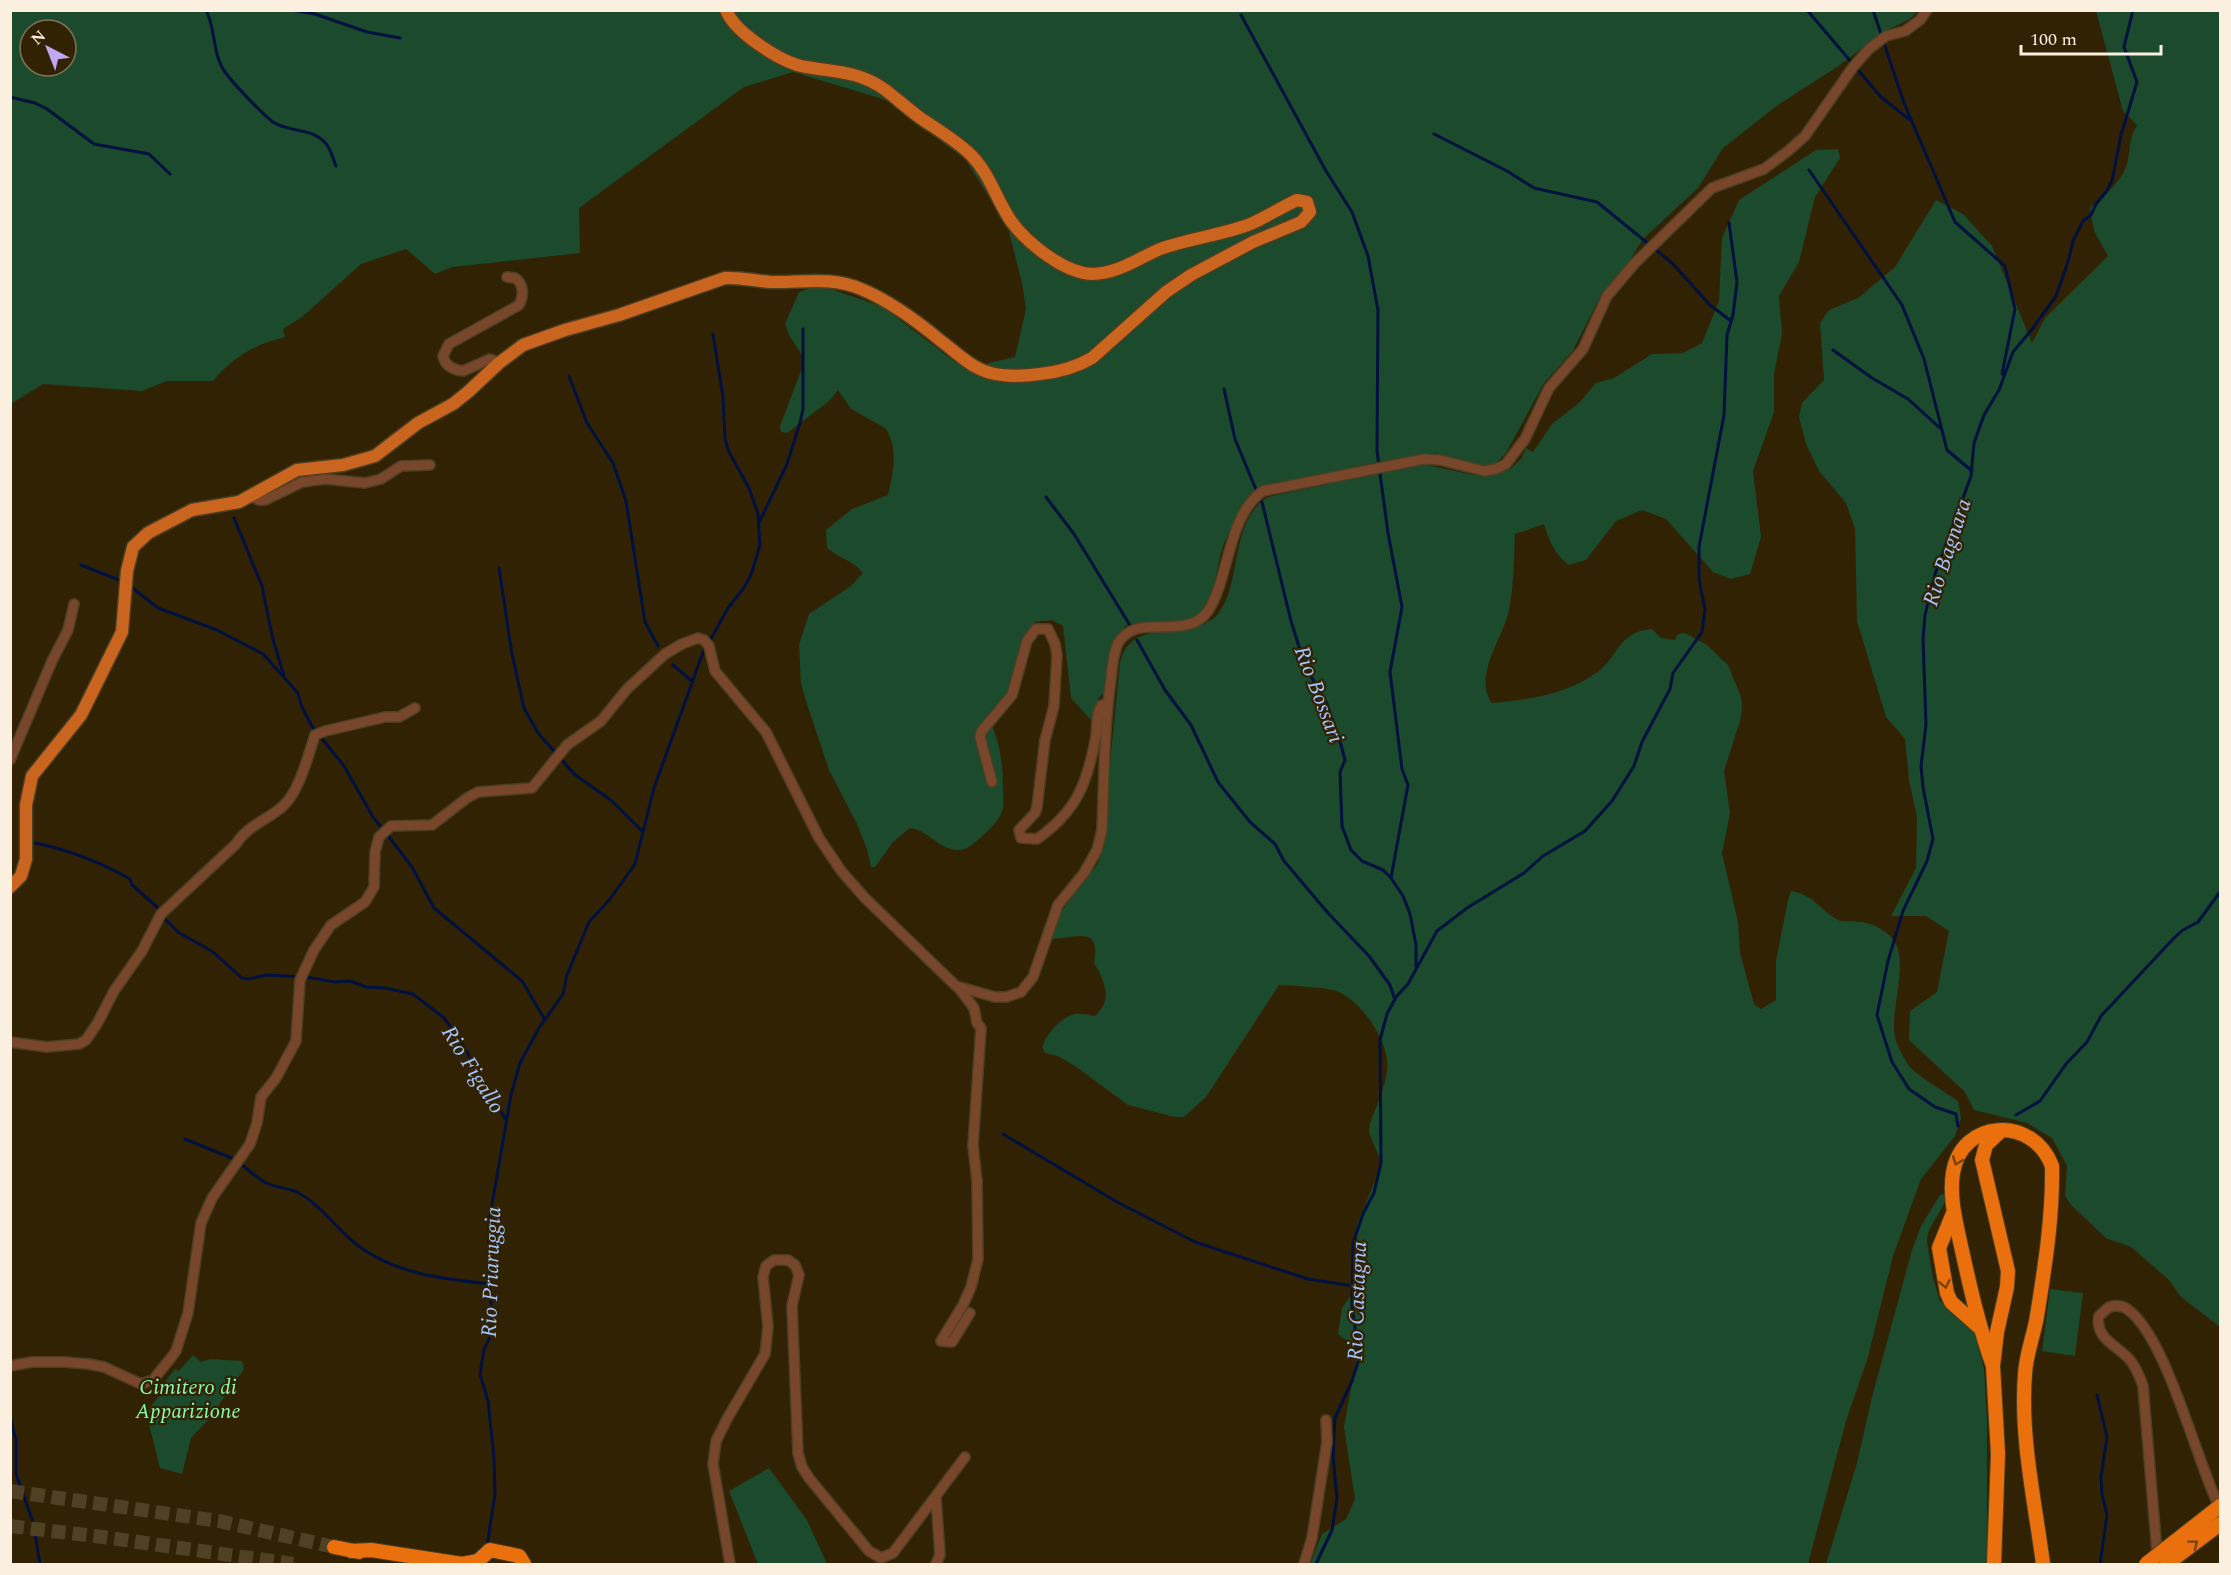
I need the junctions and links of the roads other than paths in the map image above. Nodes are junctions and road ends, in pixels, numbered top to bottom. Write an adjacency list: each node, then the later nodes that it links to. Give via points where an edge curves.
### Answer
1 (726, 10): 4 (main road, via 740,30 761,45 804,67 862,77 958,144 984,170 1011,222 1048,256 1069,268 1092,274 1113,271 1162,249 1248,225 1297,200 1306,202 1310,212 1301,222 1191,275 1166,292 1092,358 1062,371 1010,376 974,366 885,301 859,288 828,281 739,278 725,278 544,337 523,345)
2 (1928, 10): 8 (street, via 1905,31 1886,36 1869,49 1805,135 1788,151 1764,169 1713,188 1635,262 1607,296 1583,349 1549,388 1525,439 1506,464 1484,471 1424,459 1263,491 1241,521 1213,602 1203,617 1191,624 1136,628 1121,640 1113,661)
3 (507, 277): 4 (street, via 515,278 521,285 519,305 454,341 443,356 446,363 463,371 490,359)
4 (500, 363): 6 (main road, via 460,398 418,423 375,456 297,471)
5 (430, 465): 6 (street, via 401,466 381,479 365,483 325,479 302,482 265,500)
6 (252, 497): 12 (main road, via 192,510 148,533 134,547 127,571 123,632 81,715 32,776 26,805 26,859 21,876)
7 (74, 604): 10 (street, via 68,630)
8 (1107, 705): 11 (street, via 1099,709 1087,770 1073,807 1037,839 1021,838 1019,830 1035,813 1039,801 1045,741 1054,706 1055,644 1048,629 1033,631 1012,696 981,732); 13 (street, via 1102,830 1097,850 1058,905 1034,977 1021,992 1006,997)
9 (415, 708): 14 (street, via 399,717 315,735 294,793 283,806 241,836 161,914 86,1040 47,1047)
10 (10, 760)
11 (992, 782)
12 (10, 887)
13 (956, 986): 17 (street, via 974,1008 981,1028 973,1146 978,1259 963,1305 941,1341 952,1342); 19 (street, via 842,872 819,838 766,732 715,671 709,646 698,638 682,644 665,654 627,689 601,721 567,745 532,788 478,792 432,825 391,826 379,837 374,887 365,902 331,926 300,980 296,1041 261,1097 250,1144 212,1198 201,1223 188,1313 176,1351 153,1380 141,1384 88,1364 32,1362)
14 (10, 1041)
15 (2002, 1130): 16 (highway, one-way to 16, via 1977,1136 1961,1150 1953,1172); 20 (highway, via 1986,1145 1982,1160 2008,1270); 37 (highway, via 2013,1130 2036,1141 2048,1153 2052,1166 2045,1262 2024,1390 2027,1446)
16 (1954, 1211): 18 (highway); 18 (highway, one-way to 18, via 1939,1248 1947,1293 1951,1302)
17 (970, 1313)
18 (1979, 1327): 20 (highway)
19 (10, 1366)
20 (1993, 1366): 36 (highway, via 1998,1454)
21 (1326, 1420): 35 (street, via 1327,1442 1312,1538)
22 (965, 1457): 24 (street)
23 (2211, 1490): 25 (street); 27 (street); 39 (street, via 2155,1344 2132,1312 2109,1307 2099,1316 2099,1329 2130,1361 2143,1386)
24 (936, 1497): 30 (street, via 893,1553); 34 (street, via 940,1555)
25 (2220, 1508): 38 (highway, bridge)
26 (2220, 1524): 40 (highway, one-way to 26, bridge)
27 (2220, 1531)
28 (334, 1546): 29 (highway)
29 (351, 1551): 31 (highway); 32 (highway, via 371,1550 462,1564 478,1561 489,1550 519,1556)
30 (881, 1561): 33 (street, via 802,1467 792,1328 799,1275 791,1262 779,1259 764,1271 768,1327 765,1354 716,1441 713,1464)
31 (420, 1564)
32 (524, 1564)
33 (730, 1564)
34 (936, 1564)
35 (1304, 1564)
36 (1994, 1564)
37 (2043, 1564)
38 (2146, 1564)
39 (2158, 1564)
40 (2167, 1564)

